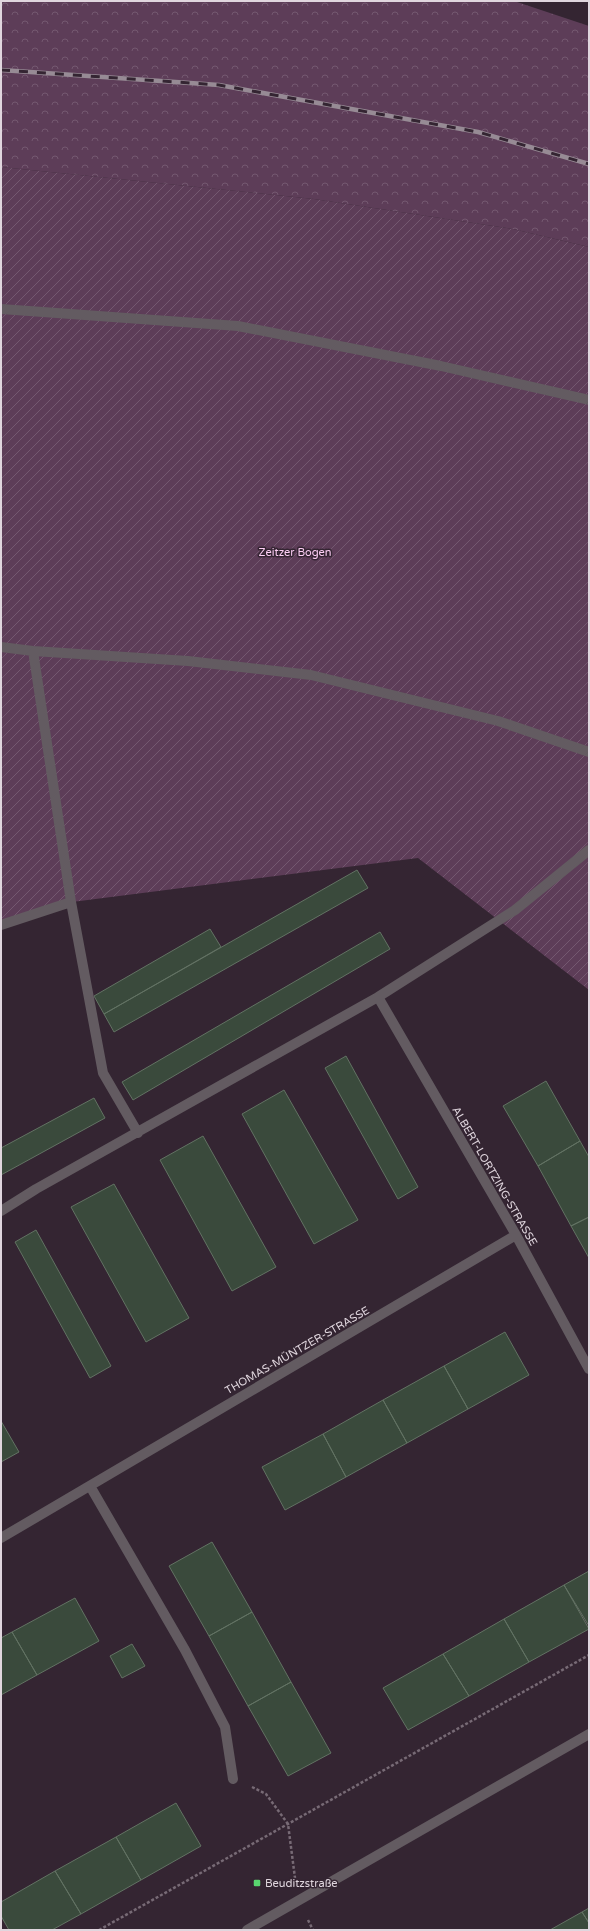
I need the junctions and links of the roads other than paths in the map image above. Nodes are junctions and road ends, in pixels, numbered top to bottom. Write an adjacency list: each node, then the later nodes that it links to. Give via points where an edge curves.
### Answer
1 (1, 309): 2 (street, via 238,326 441,366)
2 (589, 400)
3 (1, 647): 4 (street)
4 (33, 651): 5 (street, via 188,661 311,675 498,721); 7 (street)
5 (589, 752)
6 (589, 850): 9 (street, via 515,910)
7 (72, 902): 8 (street); 10 (street, via 103,1073)
8 (1, 925)
9 (378, 997): 10 (street); 12 (street, ALBERT-LORTZING-STRASSE)
10 (138, 1133): 11 (street)
11 (1, 1211)
12 (516, 1235): 13 (street, ALBERT-LORTZING-STRASSE); 14 (street, THOMAS-MÜNTZER-STRASSE)
13 (589, 1369)
14 (90, 1486): 15 (street, THOMAS-MÜNTZER-STRASSE); 17 (street, via 185,1650 225,1727)
15 (1, 1538)
16 (589, 1734): 18 (street)
17 (233, 1779)
18 (247, 1930)

